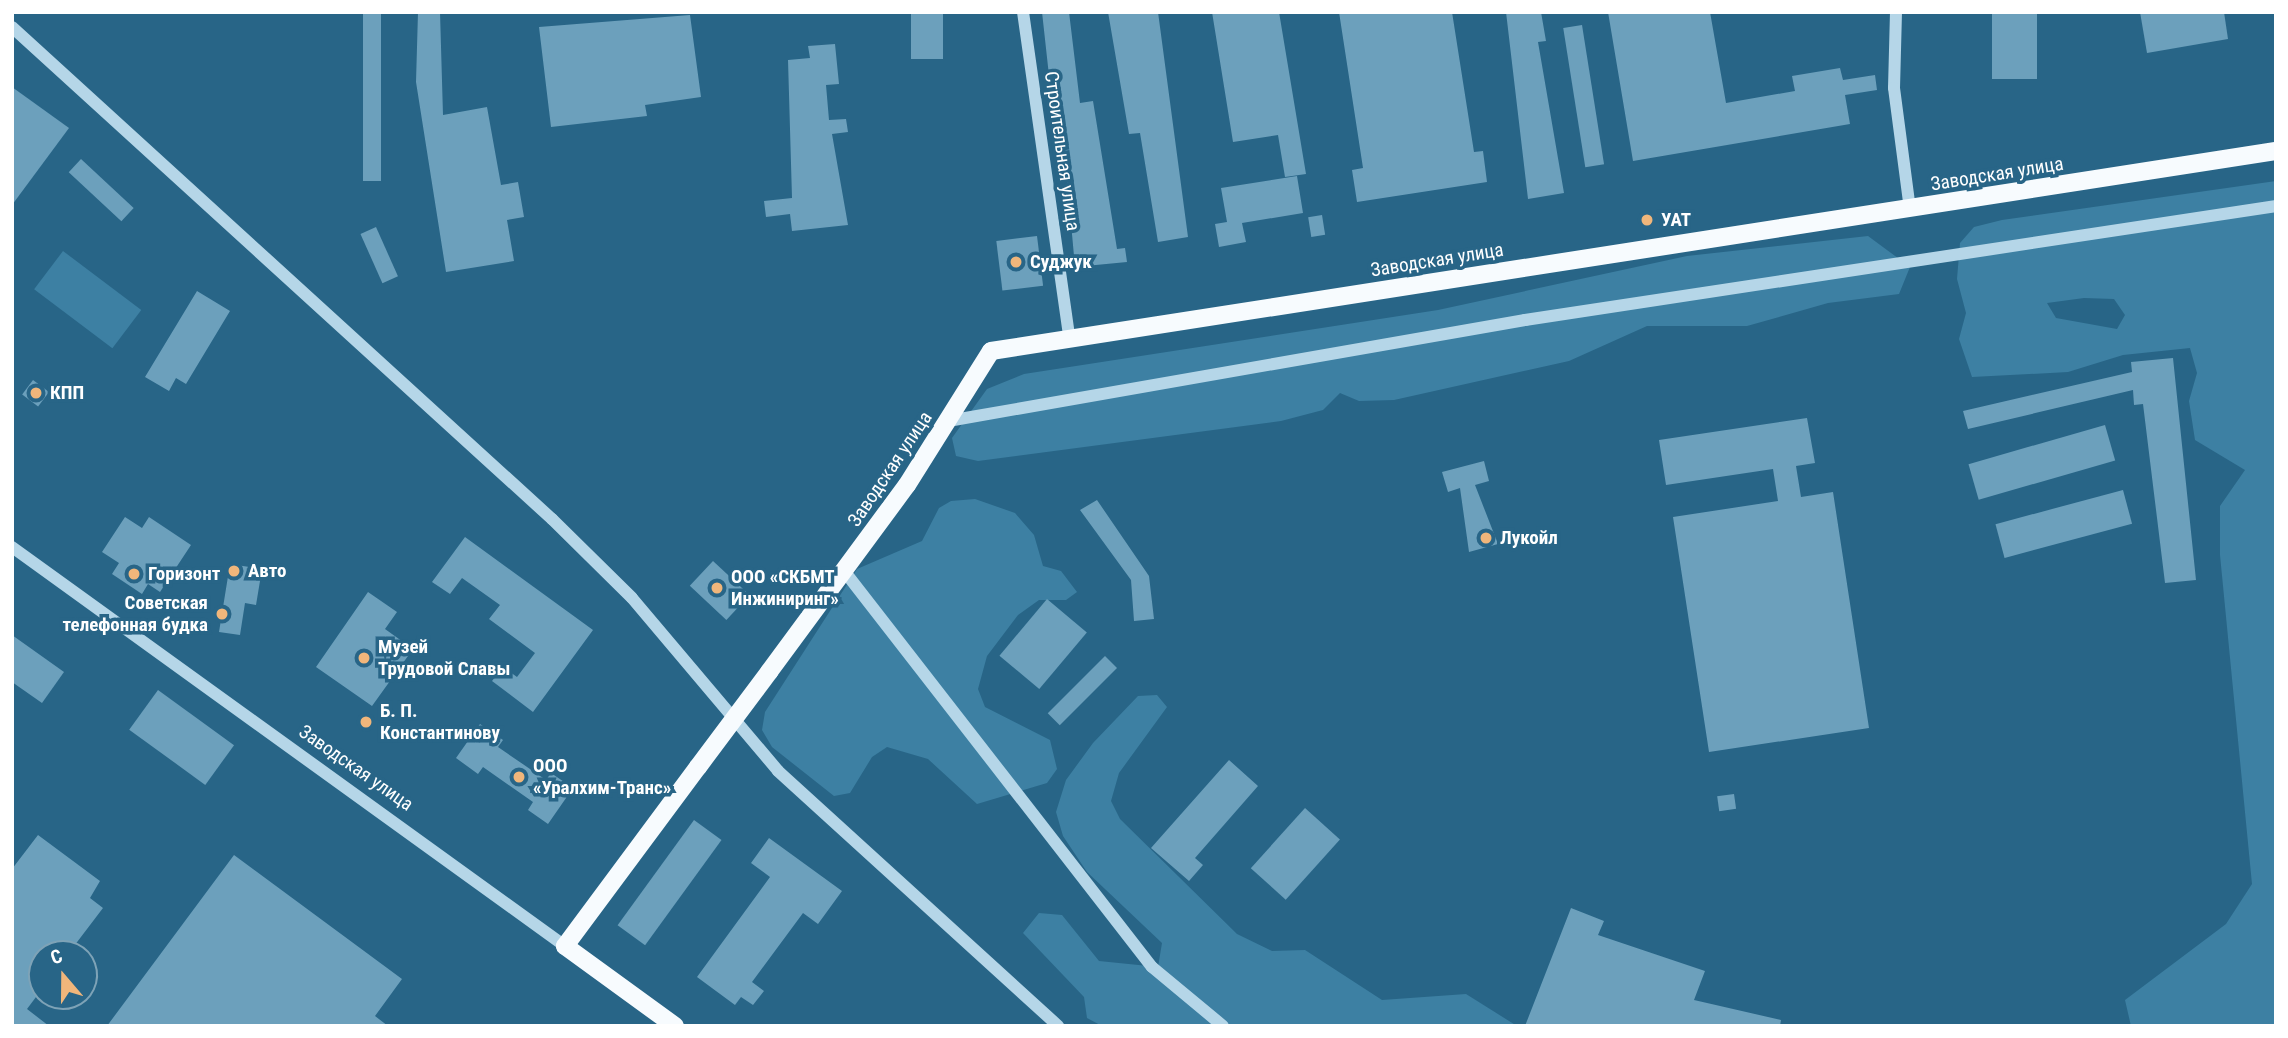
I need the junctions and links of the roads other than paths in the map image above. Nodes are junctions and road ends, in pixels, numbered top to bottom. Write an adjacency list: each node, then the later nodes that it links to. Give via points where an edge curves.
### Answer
1 (1023, 12): 7 (street, Строительная улица)
2 (1896, 12): 6 (street, via 1894,88)
3 (12, 27): 13 (street, via 552,519 632,598 762,756)
4 (2276, 151): 6 (main road, Заводская улица)
5 (2276, 206): 8 (street, via 1525,320)
6 (1910, 209): 7 (main road, Заводская улица)
7 (1069, 337): 8 (main road, Заводская улица, via 991,351)
8 (948, 421): 10 (main road, Заводская улица)
9 (12, 547): 11 (street, Заводская улица)
10 (845, 572): 11 (main road, Заводская улица, bridge); 14 (street, via 1152,967)
11 (565, 946): 12 (main road, Заводская улица)
12 (675, 1026)
13 (1058, 1026)
14 (1223, 1026)

